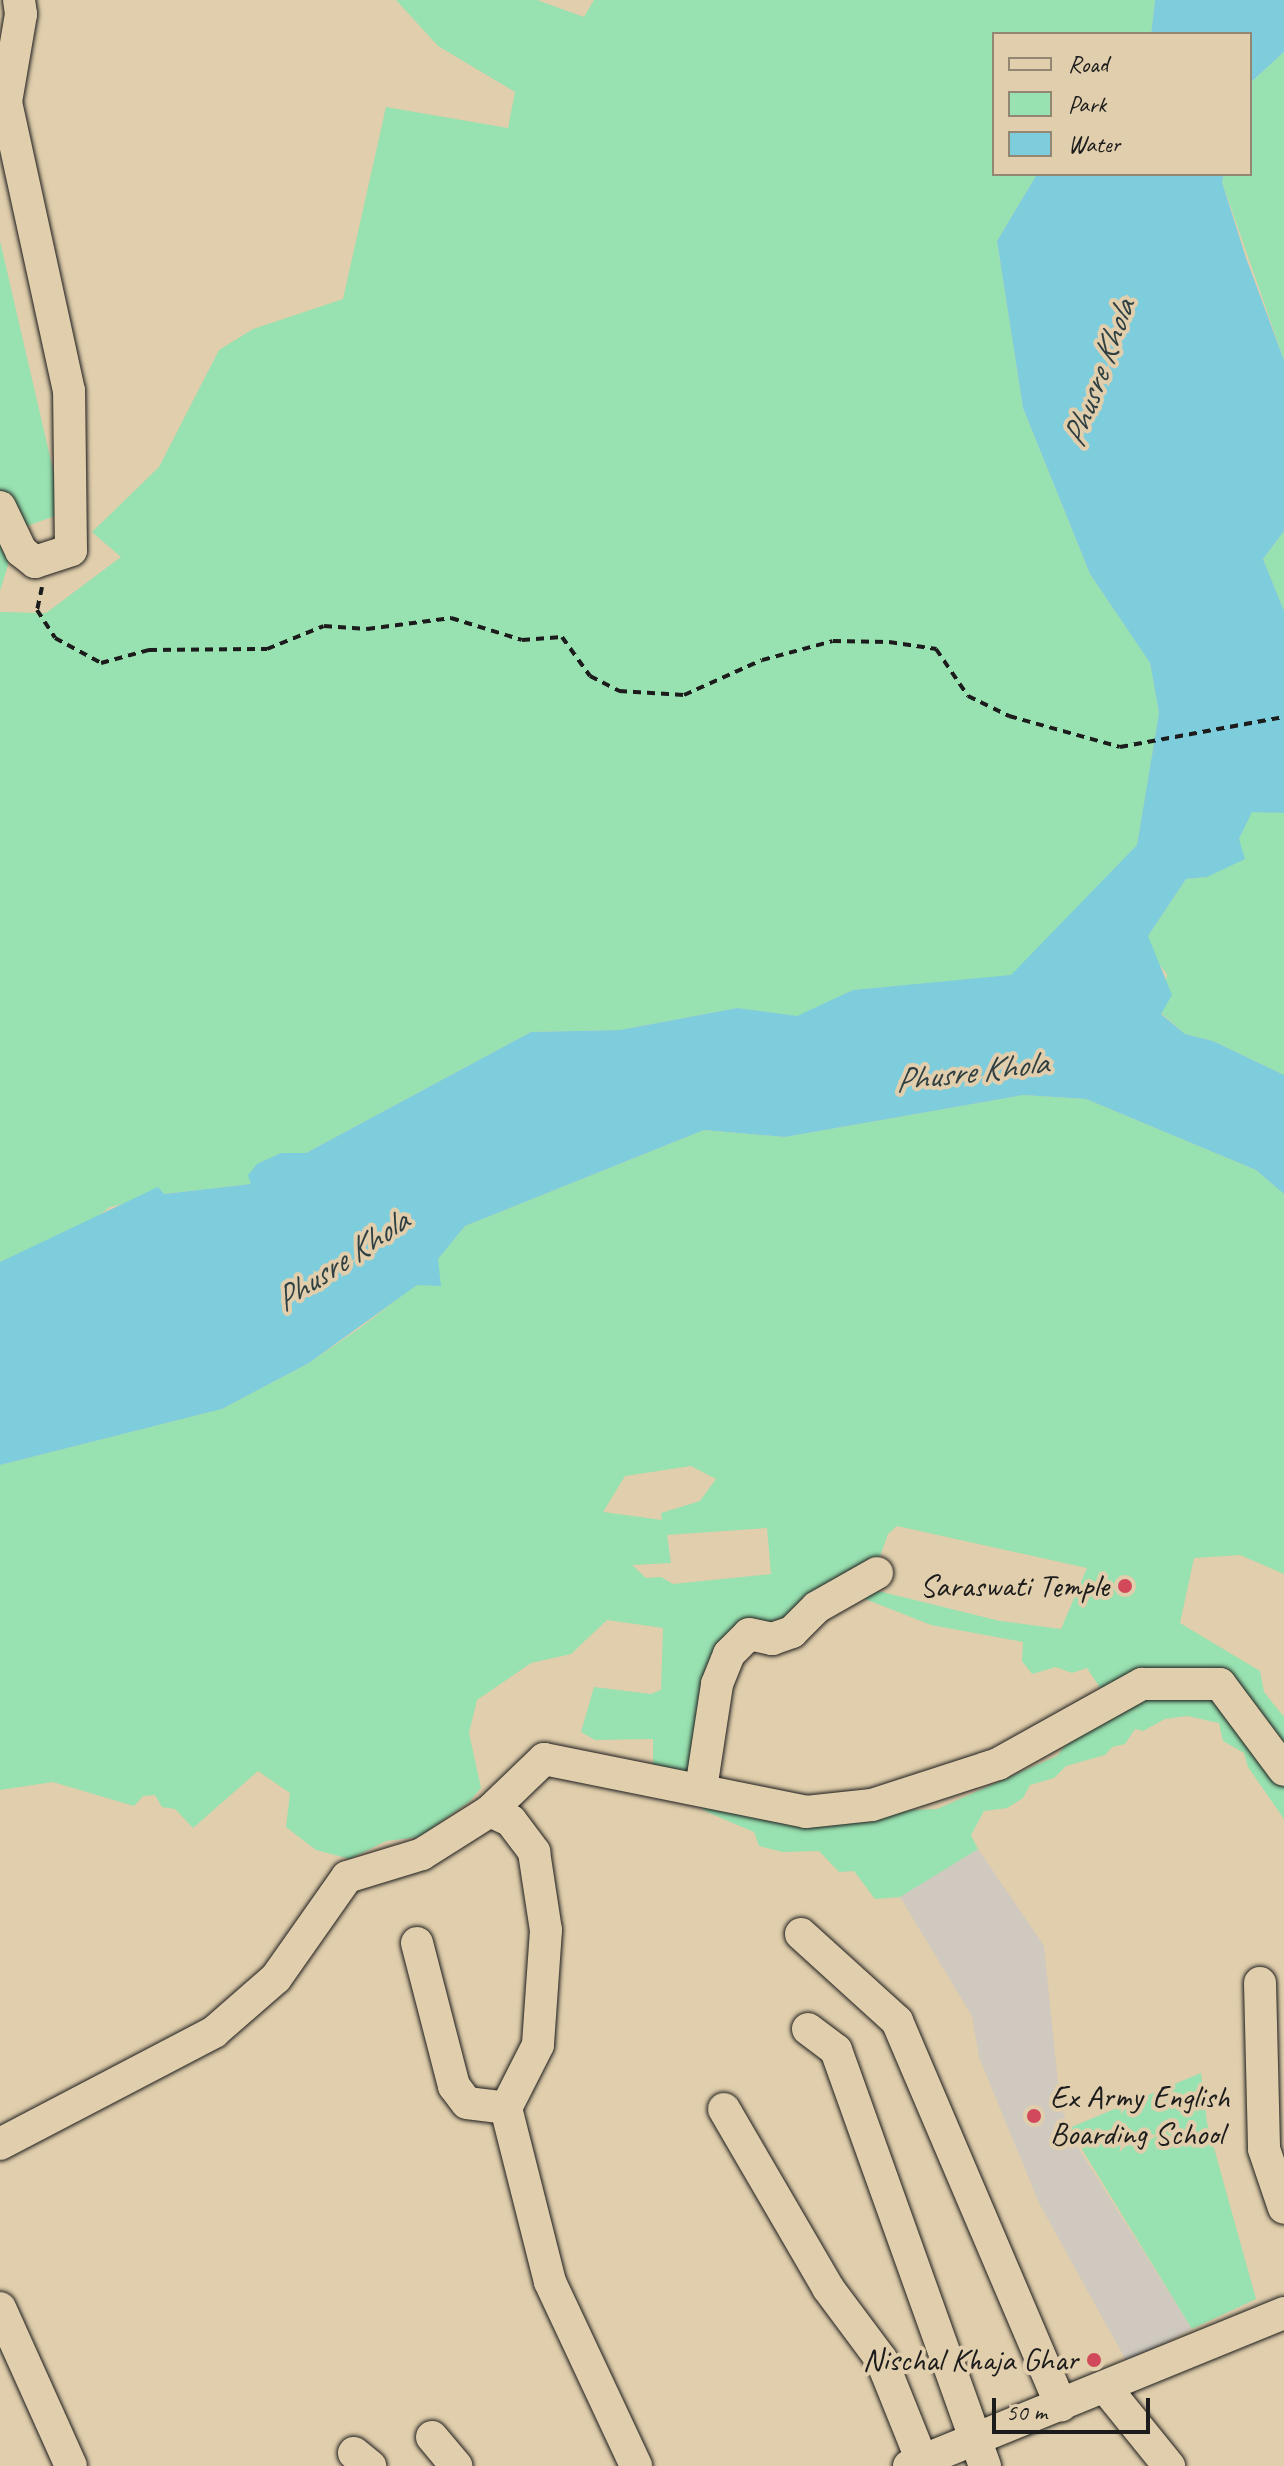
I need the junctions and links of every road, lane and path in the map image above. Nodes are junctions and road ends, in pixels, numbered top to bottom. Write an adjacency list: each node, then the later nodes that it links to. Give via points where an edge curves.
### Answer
1 (13, 10): 3 (street, via 6,102 69,391 73,448 71,550)
2 (0, 507): 3 (street, via 21,551 35,562)
3 (49, 557): 4 (path, via 37,610 55,638 101,663 149,650 267,649 324,626 367,629 451,618 522,640 562,637 590,676 619,691 684,695 762,660 833,641 889,642 936,649 968,696 1009,716 1120,747)
4 (1284, 717)
5 (877, 1573): 7 (street, via 817,1607 792,1632 772,1639 749,1634 729,1654 717,1684)
6 (1284, 1770): 7 (street, via 1220,1684 1142,1684 998,1764 872,1805 806,1812)
7 (701, 1789): 8 (street, via 544,1759)
8 (490, 1811): 13 (street, via 511,1821 534,1852 546,1930 538,2045); 15 (street, via 422,1854 347,1877 276,1978 214,2032)
9 (801, 1934): 20 (street, via 897,2021)
10 (417, 1943): 13 (street, via 454,2086 467,2103)
11 (1260, 1983): 16 (street, via 1264,2149)
12 (808, 2029): 22 (street, via 836,2050)
13 (506, 2108): 26 (street, via 550,2282)
14 (724, 2109): 23 (street, via 828,2288 881,2359)
15 (0, 2144)
16 (1284, 2208)
17 (0, 2308): 24 (street)
18 (1284, 2313): 19 (street)
19 (1105, 2387): 20 (street); 27 (street)
20 (1061, 2405): 22 (street)
21 (432, 2437): 25 (street)
22 (980, 2453): 23 (street)
23 (915, 2463)
24 (71, 2466)
25 (456, 2466)
26 (636, 2466)
27 (1169, 2466)

